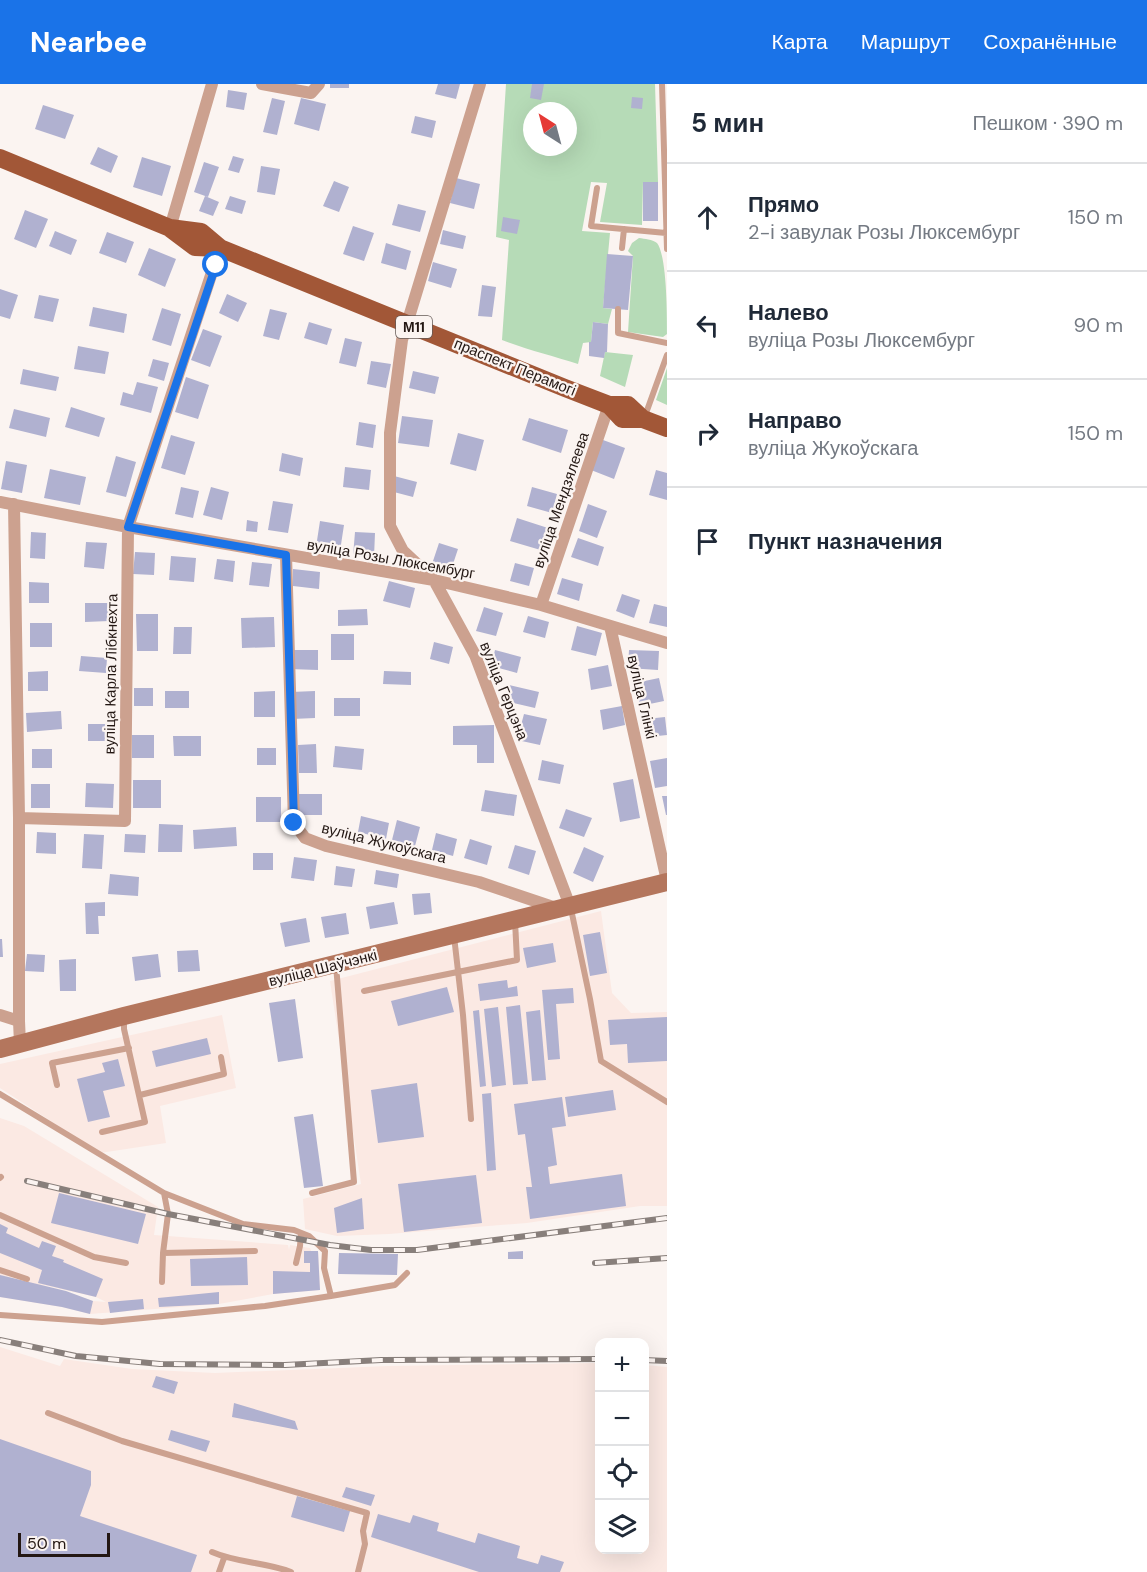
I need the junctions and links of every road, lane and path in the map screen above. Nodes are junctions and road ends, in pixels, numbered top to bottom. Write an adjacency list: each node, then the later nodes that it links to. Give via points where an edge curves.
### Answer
1 (212, 84): 8 (street)
2 (262, 84): 5 (street, via 311,93)
3 (480, 84): 15 (street, вуліца Герцэна)
4 (662, 84): 10 (lane)
5 (319, 85)
6 (0, 158): 8 (main road, праспект Перамогі / М11)
7 (597, 188): 9 (lane, via 591,226)
8 (170, 228): 11 (main road, праспект Перамогі / М11, via 201,232)
9 (624, 229): 10 (lane); 12 (lane)
10 (666, 233): 13 (lane)
11 (220, 248): 15 (main road, праспект Перамогі / М11); 23 (street, вуліца Карла Лібкнехта)
12 (622, 248)
13 (667, 249)
14 (618, 309): 16 (lane, via 618,333)
15 (407, 324): 18 (main road, праспект Перамогі / М11); 25 (street, вуліца Герцэна, via 390,433 390,526 403,551)
16 (667, 343)
17 (667, 356): 19 (lane)
18 (609, 405): 19 (main road, праспект Перамогі / М11, via 628,405); 26 (street, вуліца Мендзялеева)
19 (643, 419): 20 (main road, праспект Перамогі / М11)
20 (667, 428)
21 (0, 502): 22 (street, вуліца Розы Люксембург)
22 (14, 504): 23 (street, вуліца Розы Люксембург); 29 (street)
23 (128, 527): 24 (street, вуліца Розы Люксембург); 29 (street, вуліца Карла Лібкнехта, via 125,820)
24 (286, 555): 25 (street, вуліца Розы Люксембург); 31 (street, вуліца Жукоўскага, via 294,823 305,838)
25 (434, 580): 26 (street, вуліца Розы Люксембург); 31 (street, вуліца Герцэна, via 475,655)
26 (541, 605): 27 (street, вуліца Розы Люксембург)
27 (610, 626): 28 (street, вуліца Розы Люксембург); 30 (street, вуліца Глінкі)
28 (667, 643)
29 (19, 818): 39 (street)
30 (667, 881): 31 (main road, вуліца Шаўчэнкі)
31 (565, 907): 32 (main road, вуліца Шаўчэнкі); 47 (lane, via 601,1061)
32 (515, 920): 33 (main road, вуліца Шаўчэнкі); 35 (lane, via 517,960)
33 (454, 935): 34 (main road, вуліца Шаўчэнкі); 35 (lane)
34 (336, 964): 38 (main road, вуліца Шаўчэнкі); 51 (lane, via 354,1182)
35 (458, 972): 36 (lane); 48 (lane)
36 (364, 991)
37 (0, 1015): 39 (street)
38 (124, 1016): 40 (main road, вуліца Шаўчэнкі); 41 (lane)
39 (19, 1021): 40 (street)
40 (20, 1044): 42 (main road, вуліца Шаўчэнкі)
41 (129, 1048): 44 (lane, via 52,1063); 46 (lane)
42 (0, 1049)
43 (220, 1057): 46 (lane, via 224,1074)
44 (57, 1085)
45 (0, 1094): 50 (lane)
46 (140, 1095): 49 (lane, via 145,1122)
47 (667, 1102)
48 (471, 1119)
49 (102, 1132)
50 (164, 1193): 53 (lane, via 243,1224); 55 (lane, via 168,1214)
51 (312, 1193)
52 (0, 1215): 56 (lane, via 94,1257)
53 (301, 1233): 57 (lane); 62 (lane, via 325,1251 324,1268)
54 (255, 1251): 55 (lane)
55 (163, 1253): 61 (lane)
56 (126, 1263)
57 (296, 1263)
58 (0, 1270): 60 (lane)
59 (408, 1273): 62 (lane, via 395,1285)
60 (27, 1279)
61 (162, 1282)
62 (331, 1296): 63 (lane, via 102,1322)
63 (0, 1314)
64 (48, 1413): 69 (lane, via 122,1441 367,1513)
65 (212, 1552): 66 (lane)
66 (224, 1558): 67 (lane); 68 (lane)
67 (219, 1572)
68 (291, 1572)
69 (358, 1572)

